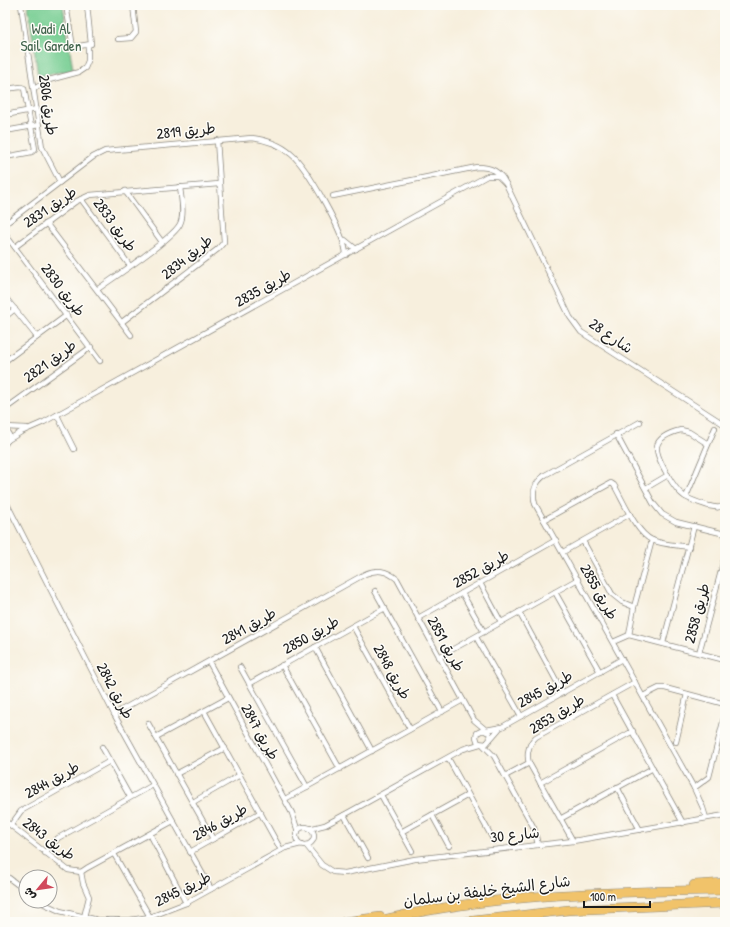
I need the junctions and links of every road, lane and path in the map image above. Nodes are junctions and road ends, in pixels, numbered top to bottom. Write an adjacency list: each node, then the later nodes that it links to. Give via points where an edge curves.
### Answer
1 (21, 5): 8 (street, طريق 2806)
2 (66, 5): 6 (street, via 73,46)
3 (87, 5): 6 (street, via 92,39)
4 (133, 5): 5 (street, via 136,32 131,38)
5 (118, 39)
6 (88, 46): 8 (street, via 88,61 85,68 49,80)
7 (5, 89): 10 (street, via 21,86 24,88)
8 (34, 89): 9 (street, طريق 2806)
9 (37, 109): 10 (street); 12 (street, طريق 2806)
10 (28, 111): 11 (street); 13 (street)
11 (5, 115)
12 (39, 125): 13 (street); 17 (street, طريق 2806, via 42,147)
13 (31, 126): 14 (street); 16 (street, via 34,150)
14 (5, 131)
15 (217, 140): 17 (street, طريق 2819, via 105,151 92,157); 18 (street, طريق 2834); 27 (street, طريق 2819, via 262,139 283,148 308,174)
16 (5, 156)
17 (60, 182): 25 (street, طريق 2819)
18 (219, 184): 20 (street, طريق 2831); 38 (street, طريق 2834, via 224,235 221,246)
19 (506, 184): 22 (street, شارع 28, via 498,171 477,166); 30 (street, طريق 2835, via 498,176 487,176); 47 (street, شارع 28, via 568,312 581,332)
20 (180, 187): 21 (street, طريق 2831); 28 (street, طريق 2833, via 181,224)
21 (125, 191): 23 (street, طريق 2831, via 90,195); 28 (street)
22 (333, 196)
23 (81, 199): 24 (street, طريق 2831); 32 (street, طريق 2833)
24 (46, 223): 29 (street, طريق 2831); 33 (street)
25 (5, 224)
26 (5, 234): 29 (street, طريق 2830)
27 (342, 237): 30 (street, طريق 2819); 31 (street, طريق 2819)
28 (162, 242): 32 (street, طريق 2833)
29 (14, 247): 36 (street, طريق 2830)
30 (356, 249): 31 (street, طريق 2835)
31 (346, 255): 45 (street, طريق 2835)
32 (130, 266): 33 (street, طريق 2833)
33 (98, 289): 38 (street)
34 (5, 297): 35 (street)
35 (15, 309): 37 (street); 40 (street)
36 (67, 316): 40 (street); 41 (street, طريق 2830)
37 (5, 317)
38 (122, 322): 39 (street)
39 (131, 335)
40 (37, 337): 42 (street)
41 (91, 347): 43 (street, طريق 2830); 44 (street, طريق 2821)
42 (5, 361)
43 (100, 361)
44 (5, 409)
45 (56, 415): 49 (street, طريق 2835); 54 (street)
46 (640, 422): 51 (street, طريق 2855)
47 (725, 425)
48 (5, 428): 49 (street, طريق 2835); 52 (street, via 9,432)
49 (30, 428): 52 (street, طريق 2835)
50 (715, 428): 53 (street)
51 (616, 434): 56 (street); 61 (street, طريق 2855, via 538,480 533,497)
52 (7, 442)
53 (708, 444): 55 (street, via 690,432 681,430 661,439 657,453); 57 (street)
54 (74, 449)
55 (668, 475): 56 (street); 57 (street, via 678,491)
56 (646, 488): 62 (street, via 658,510 668,519)
57 (686, 497): 59 (street, via 700,504 718,508)
58 (5, 500): 107 (street, طريق 2842)
59 (725, 502)
60 (630, 514): 61 (street, via 611,483); 65 (street, via 639,528); 66 (street)
61 (544, 520): 64 (street, طريق 2855)
62 (694, 526): 63 (street); 67 (street)
63 (725, 534)
64 (556, 540): 68 (street, طريق 2855); 72 (street, طريق 2852)
65 (652, 540): 67 (street); 76 (street)
66 (583, 541): 68 (street); 76 (street, via 612,594)
67 (689, 547): 86 (street)
68 (563, 552): 71 (street, طريق 2855)
69 (725, 556): 88 (street, طريق 2858)
70 (397, 579): 79 (street, طريق 2851); 92 (street, طريق 2841, via 385,572 371,571)
71 (578, 579): 74 (street); 85 (street, طريق 2855)
72 (480, 583): 75 (street, طريق 2852); 80 (street)
73 (375, 591): 77 (street)
74 (555, 592): 78 (street); 95 (street)
75 (462, 593): 79 (street, طريق 2852); 82 (street)
76 (634, 607): 83 (street)
77 (385, 608): 81 (street, طريق 2850); 106 (street)
78 (519, 612): 80 (street); 98 (street)
79 (418, 618): 89 (street, طريق 2851)
80 (501, 622): 82 (street)
81 (352, 626): 87 (street, طريق 2850); 113 (street, طريق 2848)
82 (484, 632): 84 (street)
83 (629, 635): 85 (street); 86 (street, طريق 2858)
84 (476, 637): 89 (street); 109 (street)
85 (613, 642): 90 (street, طريق 2855)
86 (663, 643): 88 (street, طريق 2858)
87 (314, 647): 93 (street, طريق 2850); 124 (street)
88 (699, 653): 91 (street, طريق 2858)
89 (439, 657): 103 (street, طريق 2851)
90 (622, 659): 95 (street, طريق 2845); 96 (street, طريق 2855)
91 (725, 660)
92 (209, 662): 102 (street, طريق 2847); 107 (street, طريق 2841)
93 (282, 665): 97 (street, طريق 2850); 130 (street)
94 (240, 666): 97 (street)
95 (600, 672): 98 (street, طريق 2845)
96 (634, 682): 100 (street, طريق 2853); 101 (street, طريق 2855)
97 (250, 684): 136 (street)
98 (564, 692): 109 (street, طريق 2845)
99 (687, 694): 101 (street, via 659,688); 104 (street); 119 (street)
100 (612, 695): 115 (street); 128 (street, طريق 2853, via 536,737 529,746)
101 (643, 696): 138 (street, طريق 2855)
102 (228, 698): 105 (street); 142 (street, طريق 2847)
103 (463, 700): 106 (street); 110 (street, طريق 2851)
104 (725, 704)
105 (204, 711): 117 (street); 122 (street, طريق 2846)
106 (442, 712): 113 (street)
107 (114, 714): 135 (street, طريق 2842)
108 (725, 714): 138 (street, via 709,777)
109 (521, 716): 112 (street, طريق 2845)
110 (474, 720): 114 (street, طريق 2851); 116 (street, طريق 2851)
111 (148, 723): 117 (street, طريق 2842)
112 (502, 727): 114 (street, طريق 2845); 118 (street, طريق 2845)
113 (410, 730): 124 (street)
114 (486, 730): 116 (street, via 479,731); 118 (street)
115 (633, 731): 129 (street); 134 (street)
116 (476, 736): 120 (street); 123 (street)
117 (156, 737): 131 (street, طريق 2842)
118 (490, 739): 120 (street); 125 (street)
119 (676, 742)
120 (482, 745): 123 (street); 125 (street)
121 (102, 747): 127 (street)
122 (225, 748): 131 (street); 132 (street, طريق 2846)
123 (464, 749): 126 (street)
124 (372, 751): 130 (street)
125 (494, 756): 133 (street)
126 (448, 758): 139 (street); 140 (street)
127 (110, 761): 141 (street); 154 (street, طريق 2844, via 21,811)
128 (528, 763): 133 (street); 134 (street)
129 (652, 768): 137 (street); 153 (street)
130 (340, 769): 136 (street)
131 (176, 774): 143 (street, طريق 2842)
132 (240, 775): 143 (street, طريق 2846); 144 (street, طريق 2846)
133 (506, 776): 166 (street, via 534,828)
134 (540, 783): 150 (street)
135 (152, 785): 141 (street); 152 (street, طريق 2842)
136 (307, 787): 142 (street)
137 (617, 787): 150 (street); 157 (street)
138 (694, 788): 149 (street, طريق 2855)
139 (468, 794): 147 (street); 164 (street)
140 (381, 795): 146 (street); 158 (street)
141 (130, 797): 171 (street, via 58,838)
142 (285, 799): 145 (street, طريق 2847)
143 (193, 802): 161 (street, طريق 2842)
144 (261, 812): 161 (street, طريق 2846); 168 (street, طريق 2846)
145 (292, 813): 156 (street, طريق 2847); 160 (street, طريق 2847)
146 (344, 815): 155 (street); 174 (street)
147 (432, 815): 158 (street); 167 (street)
148 (725, 815): 149 (street, شارع 30)
149 (706, 818): 153 (street, شارع 30)
150 (560, 819): 163 (street)
151 (5, 821): 154 (street, طريق 2843)
152 (173, 821): 159 (street, طريق 2843); 170 (street, طريق 2842)
153 (683, 823): 157 (street, شارع 30)
154 (11, 825): 171 (street, طريق 2843)
155 (325, 825): 156 (street); 162 (street)
156 (307, 828): 160 (street, طريق 2845); 162 (street, طريق 2847)
157 (640, 830): 163 (street, شارع 30)
158 (401, 832): 169 (street)
159 (150, 834): 172 (street, طريق 2843); 182 (street)
160 (297, 834): 165 (street, طريق 2847); 168 (street, طريق 2845)
161 (213, 839): 170 (street, طريق 2846)
162 (313, 839): 165 (street, طريق 2845); 173 (street, شارع 30)
163 (573, 841): 166 (street, شارع 30)
164 (494, 842)
165 (303, 844): 168 (street, طريق 2845); 173 (street, شارع 30)
166 (538, 845): 173 (street, شارع 30, via 428,857 345,873 328,869)
167 (449, 846)
168 (283, 849): 179 (street, طريق 2845)
169 (412, 851)
170 (190, 852): 179 (street, طريق 2842)
171 (44, 853): 175 (street, طريق 2843, via 68,870)
172 (114, 854): 175 (street, طريق 2843); 187 (street)
173 (315, 854)
174 (368, 858)
175 (81, 872): 186 (street, طريق 2843, via 89,897)
176 (5, 875): 178 (street)
177 (725, 883): 181 (highway, via 666,886)
178 (18, 885)
179 (211, 889): 182 (street, طريق 2845)
180 (725, 890): 181 (highway, شارع الشيخ خليفة بن سلمان)
181 (642, 891): 185 (highway, شارع الشيخ خليفة بن سلمان, via 546,895)
182 (186, 903): 187 (street, طريق 2845)
183 (725, 904): 190 (highway, شارع الشيخ خليفة بن سلمان, via 568,910)
184 (56, 909): 186 (street, طريق 2845)
185 (404, 914): 188 (highway); 189 (highway, شارع الشيخ خليفة بن سلمان)
186 (84, 917): 187 (street, طريق 2845, via 106,921)
187 (150, 917)
188 (344, 922)
189 (374, 922)
190 (464, 922)

